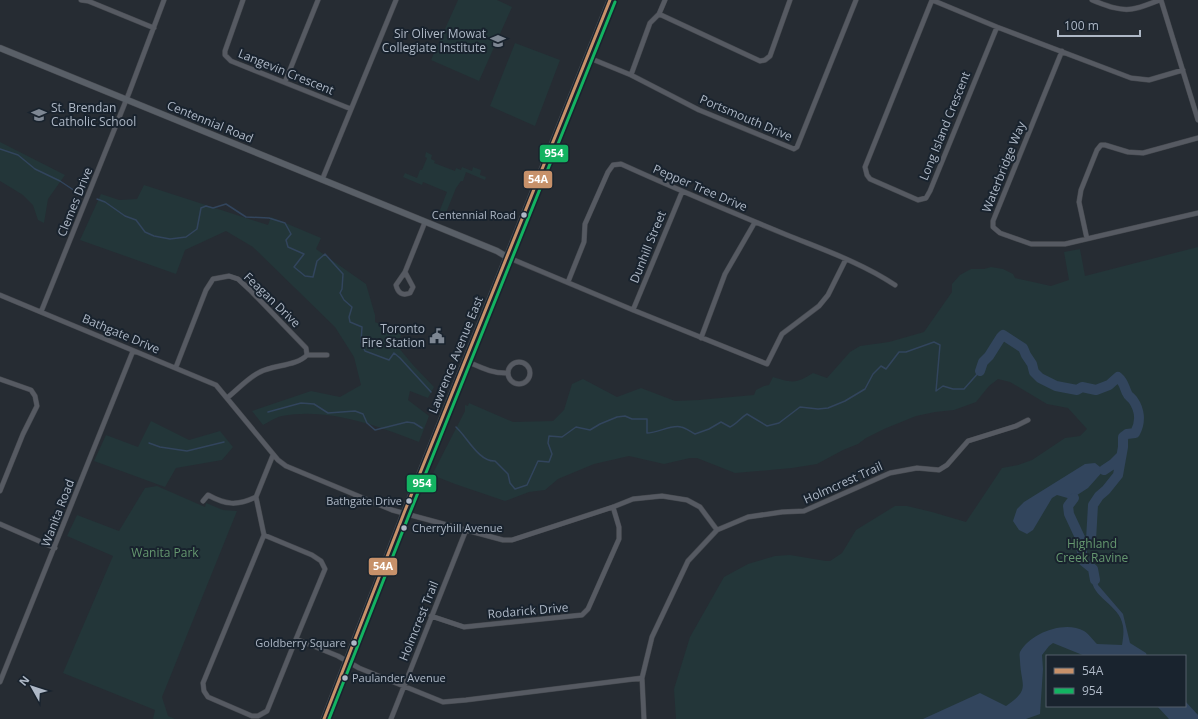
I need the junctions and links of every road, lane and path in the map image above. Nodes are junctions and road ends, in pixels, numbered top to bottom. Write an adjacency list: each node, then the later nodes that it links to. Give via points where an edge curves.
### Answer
1 (81, 0): 15 (street)
2 (164, 0): 15 (street, Clemes Drive)
3 (243, 0): 21 (street, Langevin Crescent, via 225,54 231,61)
4 (318, 0): 21 (street)
5 (396, 0): 23 (street)
6 (610, 0): 18 (main road, Lawrence Avenue East)
7 (665, 0): 13 (street)
8 (790, 0): 13 (street, via 770,56 760,61)
9 (856, 0): 20 (street, Portsmouth Drive, via 797,147 794,149 699,110)
10 (932, 0): 14 (street); 14 (street, Long Island Crescent, via 865,167 870,179 918,200 926,198 930,191)
11 (1092, 0): 12 (street, via 1110,7 1133,9)
12 (1160, 0): 19 (street)
13 (659, 14): 20 (street, via 650,23)
14 (997, 27): 17 (street)
15 (154, 28): 22 (street, Clemes Drive)
16 (0, 48): 22 (main road, Centennial Road)
17 (1062, 51): 19 (street, via 1139,80 1149,80); 31 (street, Waterbridge Way, via 993,221 993,228 1031,244 1065,244)
18 (587, 57): 20 (street, Portsmouth Drive); 32 (main road, Lawrence Avenue East)
19 (1183, 70): 24 (street)
20 (631, 74)
21 (285, 82): 23 (street, Langevin Crescent)
22 (126, 100): 26 (main road, Centennial Road); 39 (street, Clemes Drive)
23 (351, 109): 26 (street)
24 (1198, 120)
25 (1198, 138): 31 (street, via 1143,153 1101,145 1081,190 1079,202)
26 (322, 180): 29 (main road, Centennial Road)
27 (682, 192): 30 (street, Pepper Tree Drive); 35 (street, Pepper Tree Drive, via 621,164 613,165 585,224 584,242); 38 (street, Dunhill Street)
28 (1198, 213): 31 (street, Waterbridge Way)
29 (425, 222): 32 (main road, Centennial Road); 34 (street)
30 (755, 222): 33 (street, Pepper Tree Drive); 40 (street, via 725,274)
31 (1087, 239)
32 (506, 257): 35 (street, Centennial Road); 44 (main road, Lawrence Avenue East)
33 (846, 259): 36 (street, Pepper Tree Drive, via 877,273); 40 (street, Centennial Road, via 828,295 819,306 782,334 767,364)
34 (406, 272): 34 (street, via 396,285 398,291 406,295 413,287)
35 (568, 282): 38 (street, Centennial Road)
36 (895, 285)
37 (0, 295): 39 (street, Bathgate Drive)
38 (633, 310): 40 (street, Centennial Road)
39 (42, 312): 41 (street, Bathgate Drive)
40 (701, 338)
41 (134, 351): 45 (street, Bathgate Drive); 60 (street, Wanita Road)
42 (327, 354): 43 (street)
43 (307, 355): 45 (street, Feagan Drive, via 306,348 251,291 238,279 229,276 213,279 206,290); 48 (street, via 303,360 258,372)
44 (466, 361): 46 (street, via 492,372); 55 (main road, Lawrence Avenue East)
45 (176, 367): 48 (street, Bathgate Drive, via 216,385)
46 (508, 374): 46 (street, via 514,383 522,383 528,379 530,369 525,363 515,362)
47 (0, 379): 51 (street, via 31,390 37,406)
48 (227, 398): 50 (street, Bathgate Drive)
49 (1028, 420): 58 (street, Holmcrest Trail, via 968,441 948,465 939,470 917,468 890,472 804,511 748,517)
50 (273, 455): 52 (street); 55 (street, Bathgate Drive, via 286,466)
51 (0, 491)
52 (256, 496): 53 (street, via 227,504 208,495); 59 (street)
53 (202, 501)
54 (613, 507): 57 (street, via 512,540); 58 (street, via 633,499 662,496 687,500 700,507); 61 (street, Rodarick Drive, via 620,539 588,609 582,615 464,627)
55 (404, 513): 57 (street); 63 (main road, Lawrence Avenue East)
56 (0, 524): 60 (street)
57 (466, 530): 61 (street, Holmcrest Trail)
58 (717, 530): 64 (street, Holmcrest Trail, via 688,561 652,637)
59 (264, 535): 62 (street, via 312,555 321,561 325,569); 62 (street, via 203,683 204,691 208,697 252,716 267,711)
60 (55, 548): 65 (street, Wanita Road)
61 (431, 616): 66 (street, Holmcrest Trail)
62 (296, 639): 63 (street)
63 (346, 661): 66 (street); 67 (main road, Lawrence Avenue East)
64 (642, 678): 66 (street, via 443,702); 69 (street, Holmcrest Trail)
65 (0, 682)
66 (404, 686): 68 (street, Holmcrest Trail)
67 (324, 719)
68 (390, 719)
69 (644, 719)

